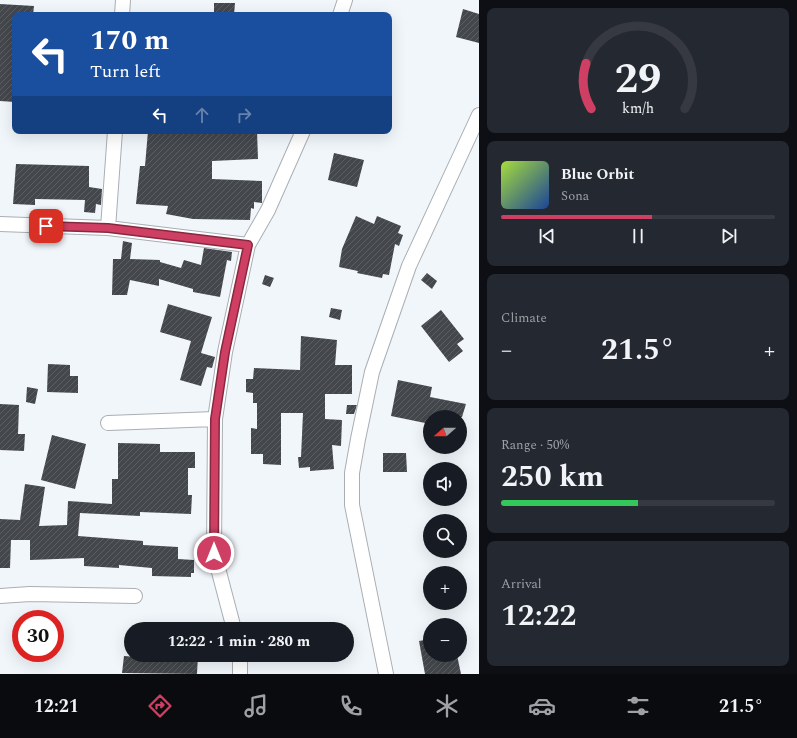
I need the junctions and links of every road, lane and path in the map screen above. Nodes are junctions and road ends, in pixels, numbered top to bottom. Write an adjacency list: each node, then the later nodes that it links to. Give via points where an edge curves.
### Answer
1 (123, 0): 3 (street)
2 (345, 0): 4 (street)
3 (122, 12)
4 (341, 12)
5 (479, 115): 18 (street, via 409,266 372,372 352,473 352,505)
6 (115, 134): 9 (street)
7 (302, 134): 10 (street, via 268,210)
8 (0, 224): 9 (street)
9 (108, 228): 10 (street)
10 (248, 245): 11 (street, via 225,352)
11 (215, 419): 12 (street); 15 (street, via 214,553)
12 (108, 423)
13 (0, 596): 14 (street)
14 (135, 596)
15 (232, 622)
16 (240, 662): 17 (street)
17 (240, 674)
18 (386, 674)

